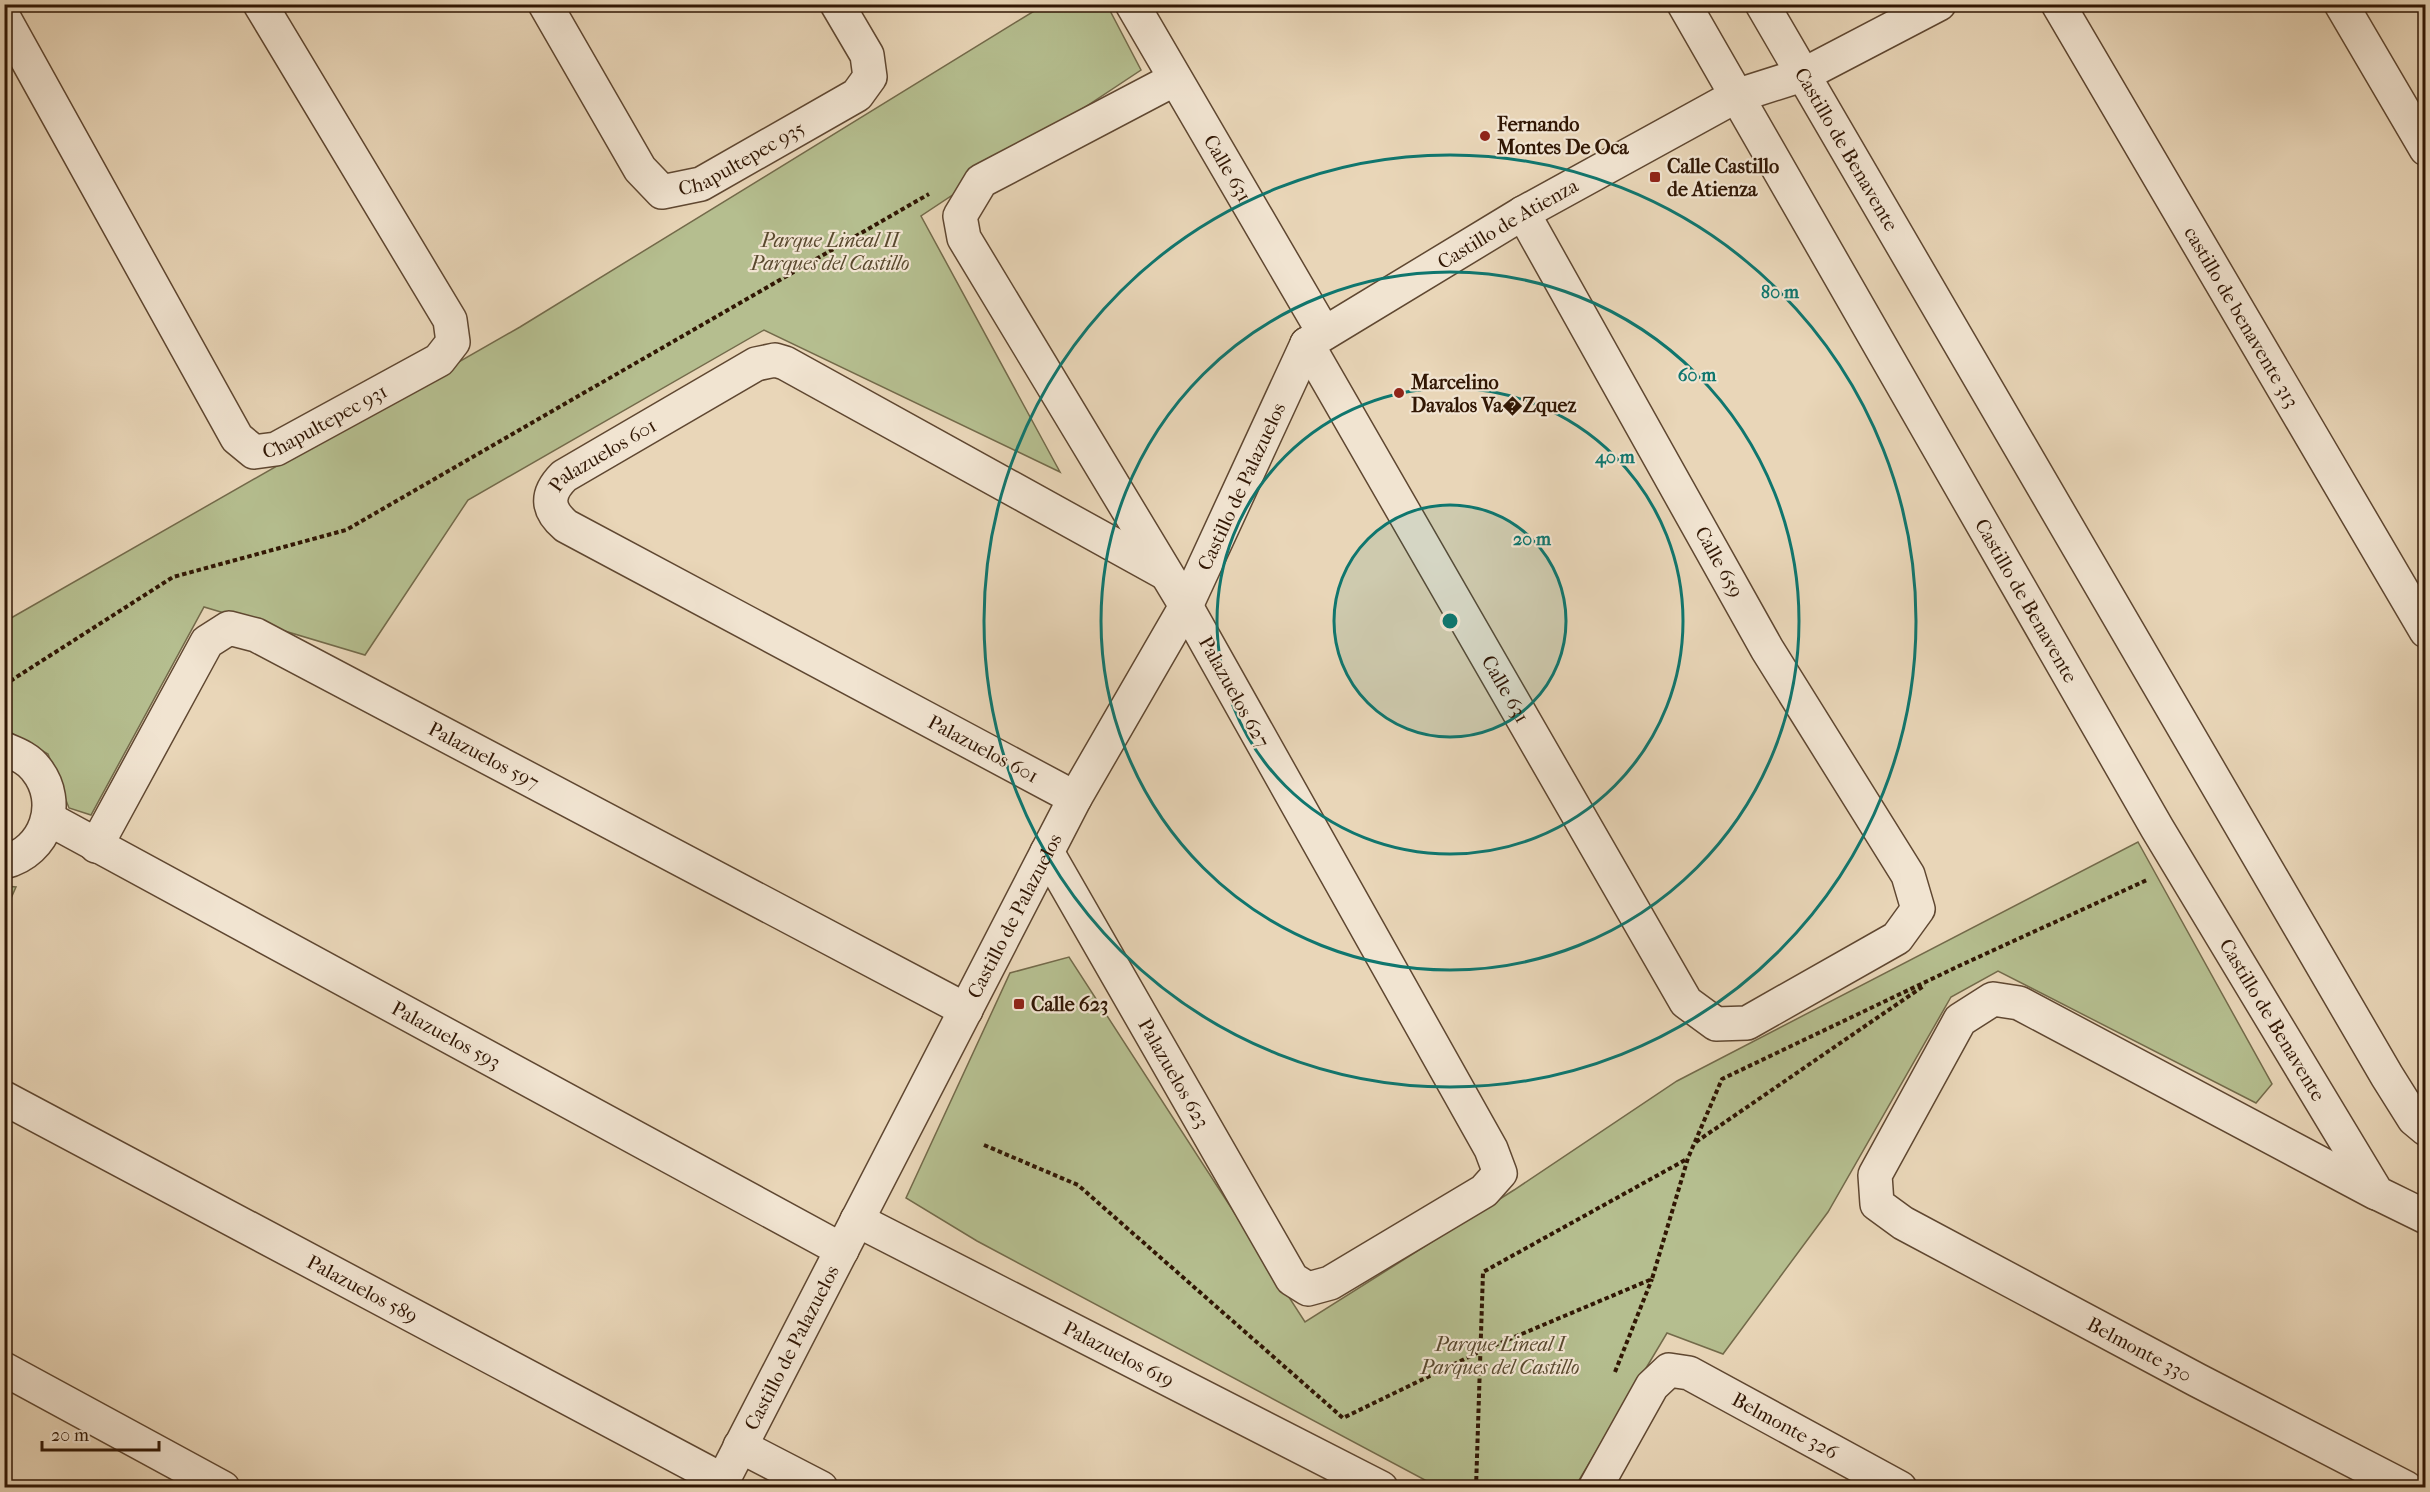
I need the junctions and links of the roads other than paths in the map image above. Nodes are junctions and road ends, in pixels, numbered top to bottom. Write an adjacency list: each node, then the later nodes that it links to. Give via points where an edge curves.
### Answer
1 (260, 4): 10 (street, Chapultepec 931, via 450,320 453,342 439,360 276,449 254,452 237,438)
2 (545, 4): 3 (street, Chapultepec 935, via 639,169 662,192 701,184 857,95 870,77 867,55)
3 (837, 4)
4 (1132, 4): 12 (street, Calle 631)
5 (1684, 4): 13 (street, Castillo de Benavente)
6 (1762, 4): 11 (street, Castillo de Benavente)
7 (1940, 4): 11 (street, Castillo de Atienza)
8 (2058, 4): 19 (street, castillo de benavente 313)
9 (2341, 4): 14 (street)
10 (4, 18)
11 (1805, 74): 13 (street, Castillo de Atienza); 29 (street, Castillo de Benavente, via 2387,1076 2414,1119)
12 (1175, 79): 16 (street, Calle 631); 17 (street, Palazuelos 627, via 981,181 960,216 964,238)
13 (1736, 96): 15 (street, Castillo de Atienza); 30 (street, Castillo de Benavente, via 2179,865)
14 (2426, 149)
15 (1523, 213): 16 (street, Castillo de Atienza); 27 (street, Calle 659, via 1767,649 1908,875 1918,909 1897,938 1747,1023)
16 (1316, 338): 18 (street, Castillo de Palazuelos); 27 (street, Calle 631, via 1686,1002)
17 (1166, 574): 18 (street, Palazuelos 627); 21 (street, Palazuelos 601, via 775,360 756,364 564,476 554,486 550,501 554,516 566,526)
18 (1186, 606): 21 (street, Castillo de Palazuelos); 34 (street, Palazuelos 627, via 1491,1149 1500,1173 1484,1191 1330,1283)
19 (2426, 631)
20 (4, 749): 22 (street, via 35,767 50,800)
21 (1076, 798): 24 (street, Castillo de Palazuelos)
22 (49, 819): 23 (street, Palazuelos 593); 25 (street, via 42,836 30,849)
23 (96, 846): 26 (street, Palazuelos 597, via 207,642 229,628 256,635); 33 (street, Palazuelos 593)
24 (1047, 852): 26 (street, Castillo de Palazuelos); 34 (street, Palazuelos 623, via 1292,1279)
25 (4, 862)
26 (966, 1010): 32 (street, Castillo de Palazuelos)
27 (1716, 1024)
28 (4, 1098): 37 (street, Palazuelos 589)
29 (2426, 1129)
30 (2377, 1193): 31 (street); 43 (street, Belmonte 330, via 2019,1003 1992,999 1960,1020 1875,1175 1877,1204 1903,1223)
31 (2426, 1217)
32 (857, 1220): 33 (street, Castillo de Palazuelos); 40 (street, Palazuelos 619)
33 (842, 1250): 36 (street, Castillo de Palazuelos)
34 (1308, 1289)
35 (4, 1369): 38 (street)
36 (740, 1446): 37 (street, Castillo de Palazuelos); 39 (street)
37 (721, 1484)
38 (223, 1488)
39 (821, 1488)
40 (1381, 1488)
41 (1595, 1488): 42 (street, Belmonte 326, via 1652,1386 1669,1370 1689,1373)
42 (1900, 1488)
43 (2406, 1488)

